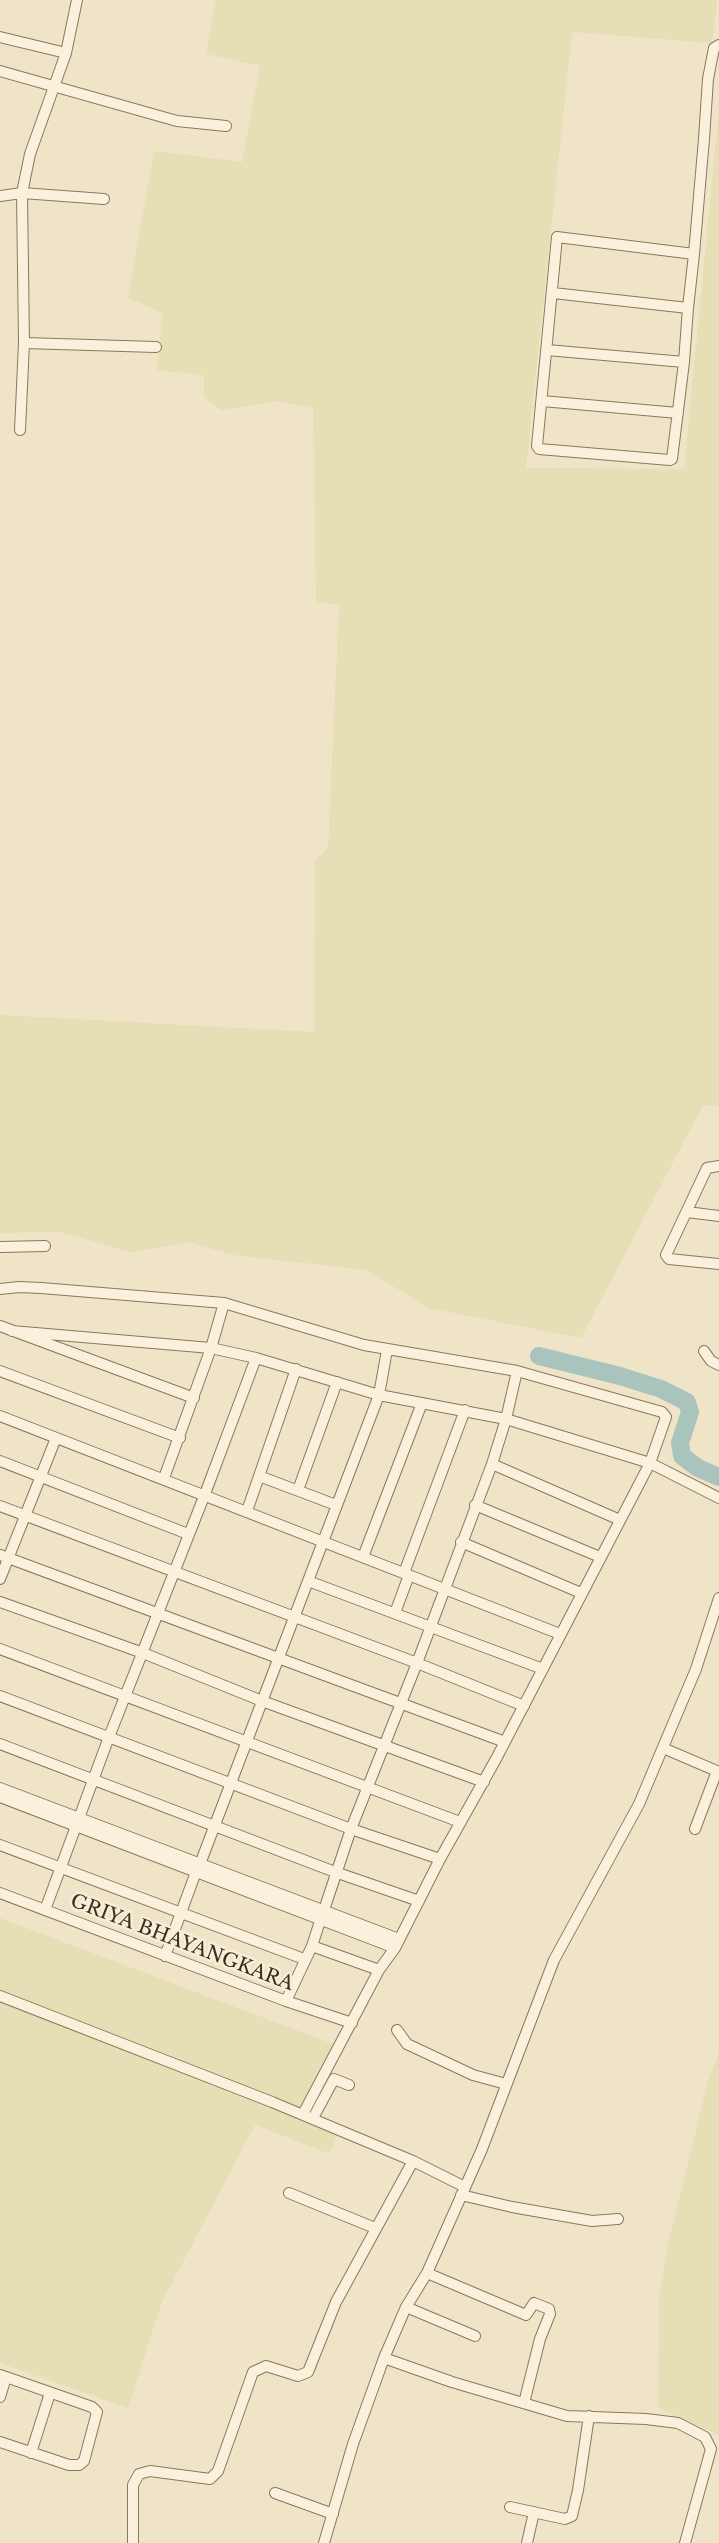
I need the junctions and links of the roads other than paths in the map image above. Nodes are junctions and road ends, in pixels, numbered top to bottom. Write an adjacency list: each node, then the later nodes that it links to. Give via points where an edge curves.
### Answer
1 (77, 0): 4 (street)
2 (0, 37): 4 (street)
3 (717, 47): 11 (street, via 708,79)
4 (66, 53): 6 (street)
5 (0, 71): 6 (street)
6 (55, 87): 7 (street, via 177,121); 8 (street, via 30,154)
7 (226, 126)
8 (22, 192): 9 (street); 10 (street); 14 (street)
9 (0, 196)
10 (104, 199)
11 (694, 254): 12 (street, via 557,237); 13 (street)
12 (553, 293): 13 (street); 16 (street)
13 (688, 307): 17 (street)
14 (24, 343): 15 (street); 20 (street)
15 (156, 347)
16 (547, 350): 17 (street); 18 (street)
17 (684, 362): 19 (street)
18 (542, 401): 19 (street); 19 (street, via 539,449 670,460)
19 (678, 413)
20 (20, 430)
21 (719, 1166): 22 (street, via 707,1168)
22 (687, 1212): 23 (street); 26 (street, via 667,1257)
23 (719, 1216)
24 (0, 1247): 25 (street)
25 (45, 1247)
26 (719, 1264)
27 (0, 1289): 28 (street, via 30,1287)
28 (224, 1303): 31 (street); 32 (street)
29 (0, 1326): 30 (street)
30 (12, 1331): 31 (street); 41 (street)
31 (211, 1348): 34 (street); 41 (street)
32 (387, 1350): 38 (street); 40 (street)
33 (704, 1351): 35 (street)
34 (256, 1358): 36 (street); 55 (street)
35 (719, 1365)
36 (296, 1369): 39 (street); 51 (street)
37 (0, 1371): 46 (street)
38 (517, 1371): 45 (street); 49 (street, via 662,1412 665,1419)
39 (337, 1382): 40 (street); 54 (street)
40 (379, 1395): 42 (street); 57 (street)
41 (194, 1398): 46 (street)
42 (422, 1403): 43 (street); 67 (street)
43 (465, 1410): 45 (street); 70 (street)
44 (0, 1416): 47 (street)
45 (506, 1419): 49 (street); 50 (street)
46 (180, 1437): 53 (street)
47 (56, 1438): 52 (street); 53 (street)
48 (0, 1461): 52 (street)
49 (650, 1463): 56 (street); 62 (street)
50 (492, 1464): 58 (street); 62 (street)
51 (259, 1476): 54 (street); 60 (street)
52 (40, 1477): 61 (street); 63 (street)
53 (164, 1478): 55 (street)
54 (298, 1490): 57 (street)
55 (205, 1494): 60 (street); 63 (street)
56 (719, 1498)
57 (336, 1505): 64 (street)
58 (475, 1505): 65 (street); 68 (street)
59 (0, 1506): 61 (street)
60 (247, 1511): 64 (street)
61 (25, 1516): 66 (street); 69 (street)
62 (620, 1520): 68 (street)
63 (188, 1534): 69 (street)
64 (323, 1541): 67 (street); 72 (street)
65 (461, 1542): 73 (street); 74 (street)
66 (4, 1556): 71 (street); 77 (street)
67 (363, 1557): 70 (street)
68 (600, 1557): 74 (street)
69 (175, 1571): 77 (street); 79 (street)
70 (406, 1574): 73 (street); 78 (street)
71 (0, 1579)
72 (308, 1581): 78 (street); 79 (street)
73 (444, 1589): 80 (street); 81 (street)
74 (581, 1593): 81 (street)
75 (719, 1598): 97 (street)
76 (0, 1602): 83 (street)
77 (157, 1612): 83 (street); 84 (street)
78 (395, 1612): 80 (street)
79 (295, 1618): 84 (street); 85 (street)
80 (430, 1627): 85 (street); 86 (street)
81 (560, 1634): 86 (street)
82 (0, 1649): 87 (street)
83 (143, 1653): 87 (street); 89 (street)
84 (280, 1658): 89 (street); 90 (street)
85 (417, 1663): 90 (street); 91 (street)
86 (543, 1669): 91 (street)
87 (127, 1695): 92 (street); 93 (street)
88 (0, 1696): 92 (street)
89 (262, 1701): 93 (street); 96 (street)
90 (401, 1704): 94 (street); 96 (street)
91 (524, 1706): 94 (street)
92 (109, 1737): 99 (street); 100 (street)
93 (246, 1741): 100 (street); 102 (street)
94 (505, 1742): 101 (street)
95 (0, 1744): 99 (street)
96 (385, 1746): 101 (street); 102 (street)
97 (663, 1748): 98 (street); 129 (street, via 639,1804 554,1959)
98 (718, 1771): 109 (street)
99 (93, 1779): 105 (street); 107 (street)
100 (230, 1782): 107 (street); 108 (street)
101 (484, 1782): 106 (street)
102 (367, 1786): 106 (street); 108 (street)
103 (0, 1788): 105 (street)
104 (0, 1797): 105 (street)
105 (77, 1821): 112 (street); 113 (street)
106 (460, 1822): 111 (street)
107 (215, 1825): 113 (street); 114 (street)
108 (351, 1829): 111 (street); 114 (street)
109 (695, 1829)
110 (0, 1845): 112 (street, GRIYA BHAYANGKARA)
111 (440, 1859): 116 (street)
112 (60, 1868): 117 (street); 118 (street, GRIYA BHAYANGKARA)
113 (198, 1868): 118 (street); 119 (street)
114 (335, 1872): 116 (street); 119 (street)
115 (0, 1893): 117 (street, GRIYA BHAYANGKARA)
116 (419, 1901): 120 (street)
117 (45, 1910): 122 (street, GRIYA BHAYANGKARA)
118 (181, 1913): 122 (street); 123 (street, GRIYA BHAYANGKARA)
119 (323, 1914): 120 (street); 121 (street)
120 (397, 1944): 124 (street)
121 (312, 1946): 123 (street); 124 (street)
122 (165, 1956): 126 (street, GRIYA BHAYANGKARA)
123 (304, 1959): 126 (street)
124 (379, 1970): 127 (street)
125 (0, 1996): 131 (street)
126 (286, 2001): 127 (street, GRIYA BHAYANGKARA)
127 (352, 2023): 131 (street)
128 (397, 2031): 129 (street, via 407,2045 473,2075)
129 (506, 2084): 133 (street)
130 (349, 2085): 131 (street, via 334,2079)
131 (308, 2116): 132 (street)
132 (413, 2161): 133 (street); 136 (street)
133 (463, 2191): 135 (street, via 512,2207 592,2221); 137 (street)
134 (289, 2193): 136 (street)
135 (618, 2219)
136 (375, 2228): 152 (street, via 336,2302 306,2375 266,2366 253,2372 214,2477 205,2480 144,2471 135,2478)
137 (427, 2273): 138 (street); 144 (street, via 526,2315 534,2303 549,2309)
138 (406, 2307): 139 (street); 140 (street)
139 (475, 2336)
140 (384, 2358): 144 (street); 151 (street)
141 (3, 2376): 142 (street); 143 (street)
142 (50, 2393): 147 (street); 147 (street, via 97,2412 84,2461 69,2465)
143 (0, 2397)
144 (524, 2403): 145 (street, via 567,2416)
145 (589, 2416): 150 (street, via 572,2516 565,2519); 155 (street, via 678,2423 708,2441)
146 (0, 2442): 147 (street)
147 (31, 2453)
148 (275, 2493): 151 (street)
149 (510, 2507): 150 (street)
150 (534, 2512): 154 (street)
151 (333, 2514): 153 (street)
152 (133, 2543)
153 (324, 2543)
154 (527, 2543)
155 (685, 2543)

